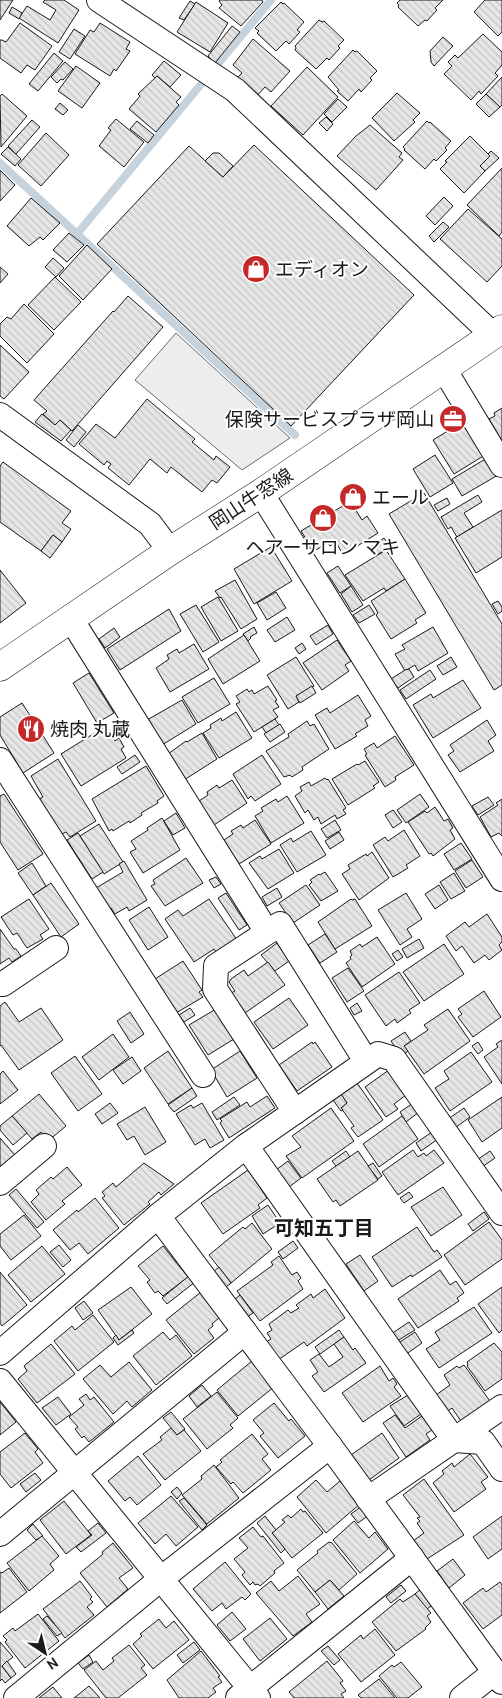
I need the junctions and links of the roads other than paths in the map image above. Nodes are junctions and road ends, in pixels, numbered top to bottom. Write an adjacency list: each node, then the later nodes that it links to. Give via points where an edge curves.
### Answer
1 (99, 0): 2 (street, via 235,90)
2 (498, 332): 3 (main road, 岡山牛窓線)
3 (444, 370): 5 (street); 6 (main road, 岡山牛窓線)
4 (0, 414): 7 (street, via 150,524)
5 (502, 465)
6 (261, 494): 7 (main road, 岡山牛窓線); 11 (street)
7 (170, 551): 8 (main road, 岡山牛窓線)
8 (71, 619): 9 (main road, 岡山牛窓線); 12 (street)
9 (0, 667)
10 (0, 760): 16 (street)
11 (502, 880)
12 (268, 932): 15 (street, via 280,924); 17 (street, via 216,966 215,988)
13 (56, 948): 14 (street)
14 (0, 984)
15 (366, 1061): 17 (street); 21 (street, via 378,1054 394,1059)
16 (202, 1075)
17 (295, 1112): 19 (street)
18 (44, 1146): 20 (street)
19 (246, 1146): 22 (street); 27 (street)
20 (0, 1183)
21 (502, 1213)
22 (158, 1216): 23 (street); 24 (street)
23 (245, 1332): 28 (street); 30 (street)
24 (0, 1353)
25 (0, 1381): 30 (street)
26 (502, 1406): 27 (street)
27 (454, 1440): 29 (street, via 483,1442); 31 (street)
28 (330, 1446): 31 (street); 34 (street)
29 (502, 1469)
30 (75, 1473): 32 (street); 34 (street)
31 (368, 1499): 33 (street)
32 (0, 1534)
33 (412, 1558): 35 (street); 36 (street)
34 (162, 1578): 36 (street); 37 (street)
35 (498, 1677): 38 (street)
36 (249, 1695)
37 (16, 1698)
38 (462, 1698)

